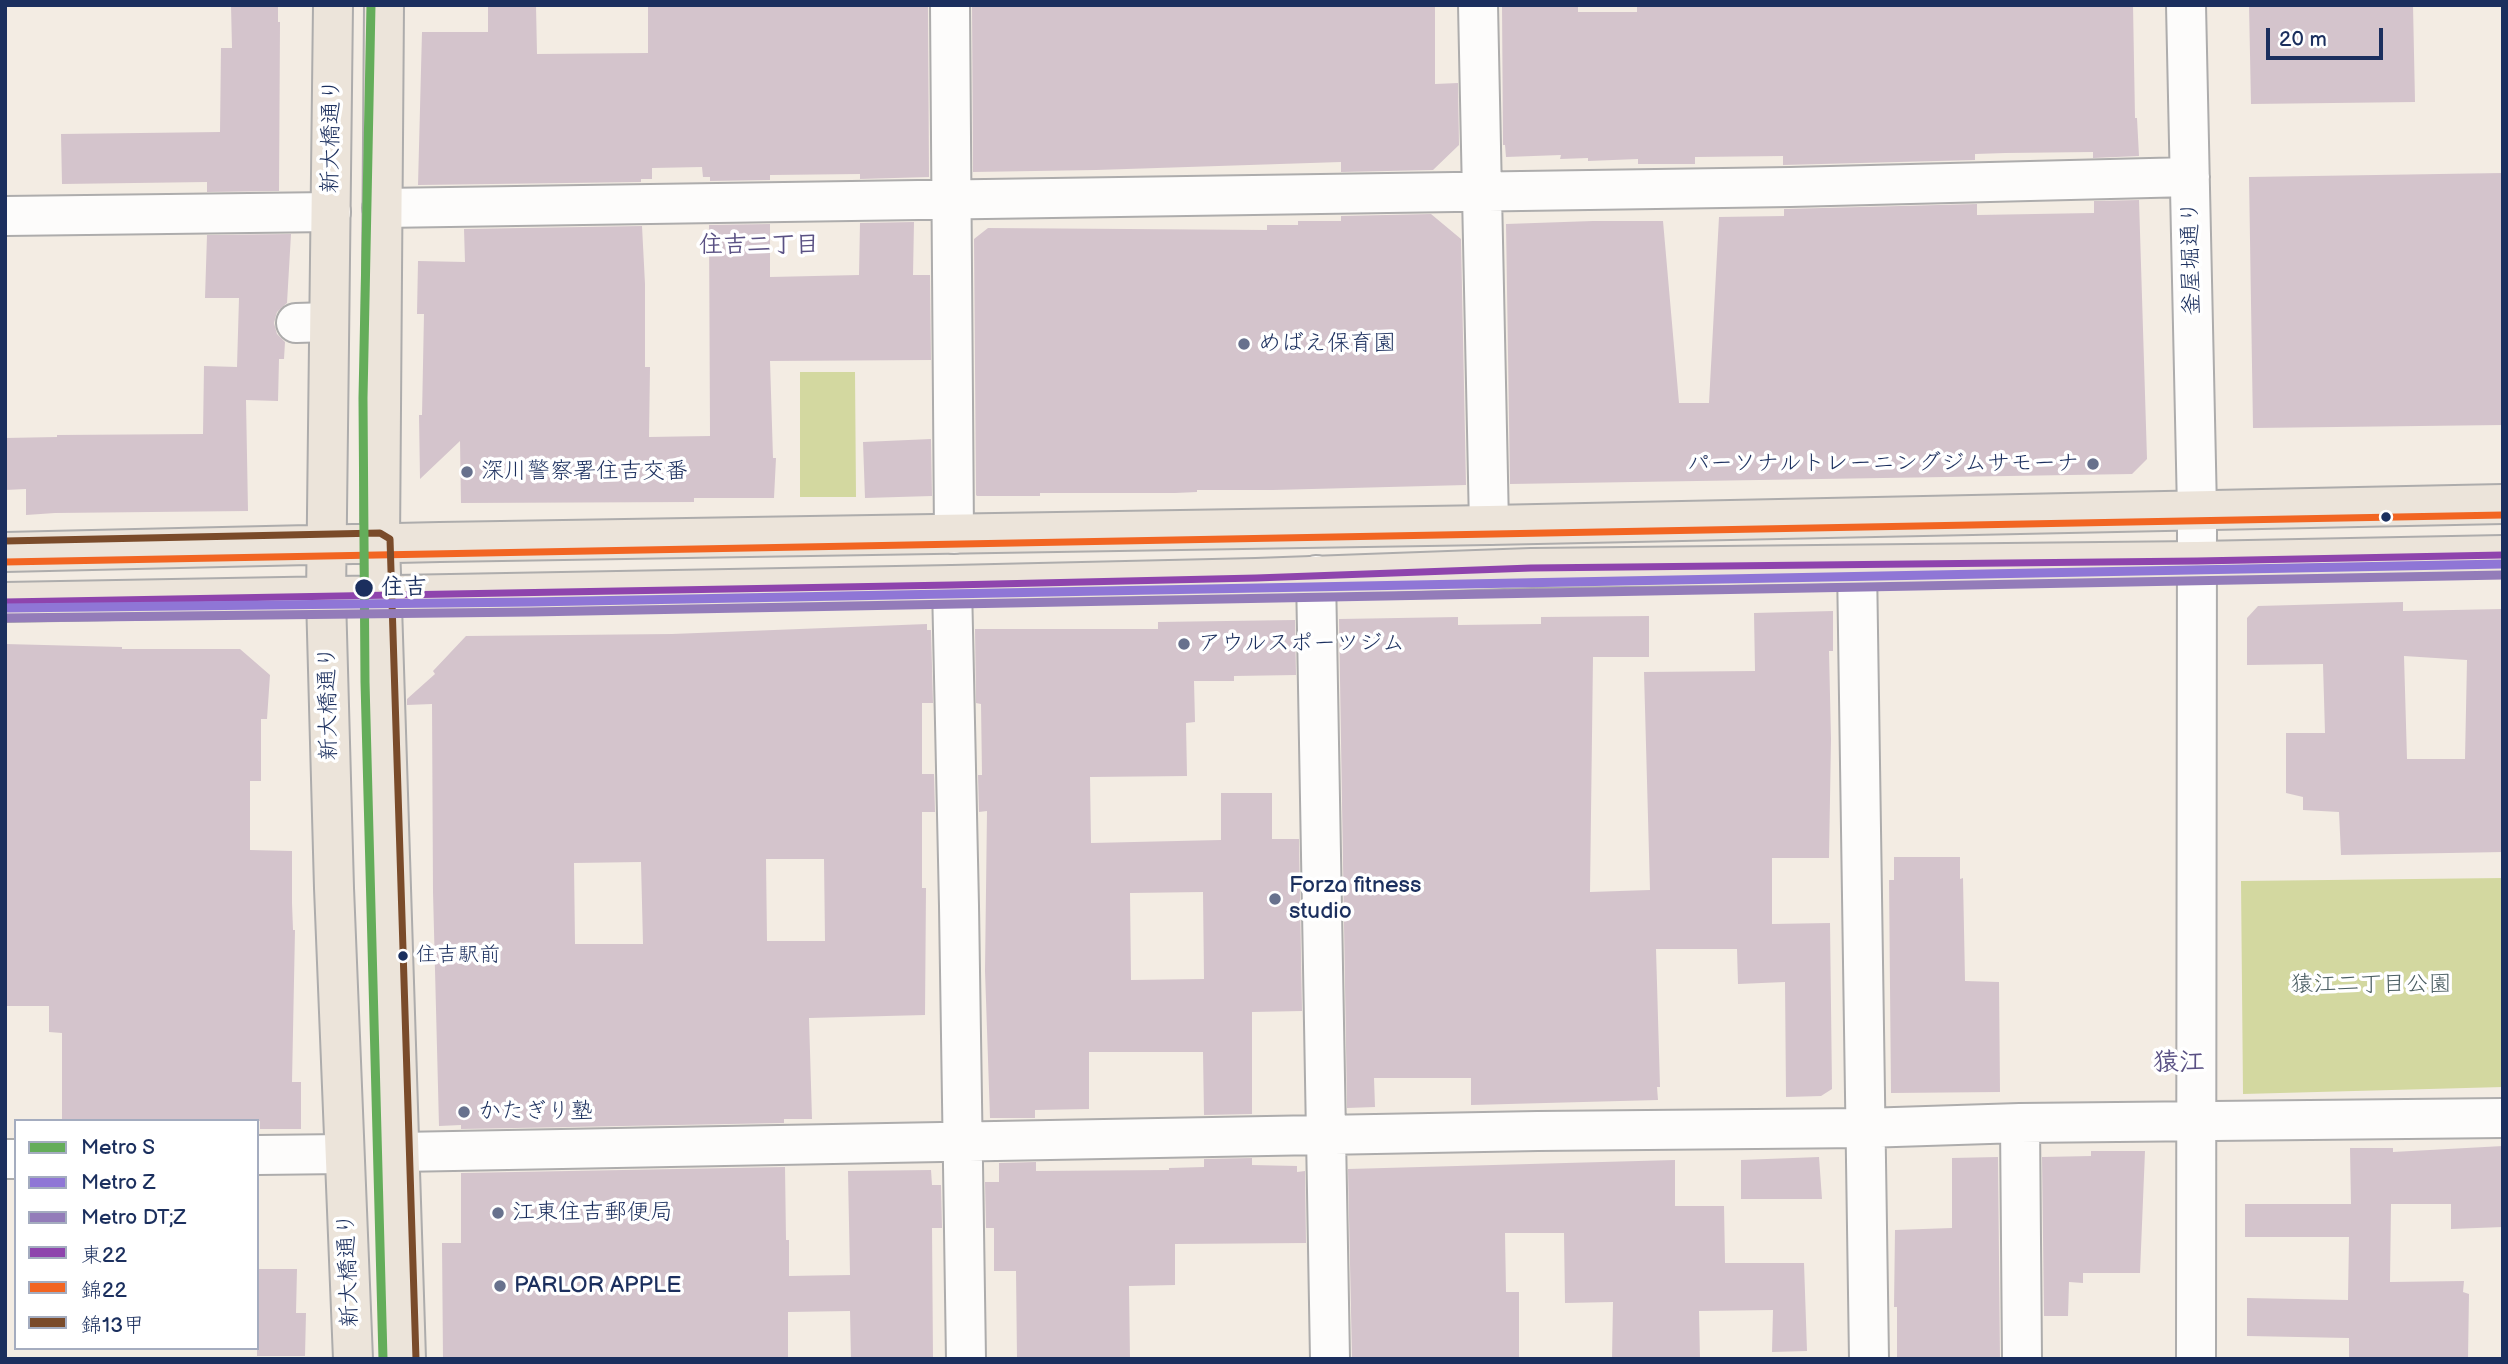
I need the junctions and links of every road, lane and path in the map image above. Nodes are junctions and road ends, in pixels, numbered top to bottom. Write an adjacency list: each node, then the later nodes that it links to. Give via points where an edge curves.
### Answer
1 (333, 5): 10 (main road, 新大橋通り)
2 (384, 5): 9 (main road)
3 (950, 5): 8 (street)
4 (1478, 5): 7 (street)
5 (2186, 5): 6 (street, 釜屋堀通り)
6 (2190, 177): 7 (street); 13 (street, 釜屋堀通り)
7 (1482, 191): 8 (street); 14 (street)
8 (952, 200): 9 (street); 15 (street)
9 (382, 208): 16 (main road)
10 (331, 212): 11 (street); 17 (main road, 新大橋通り, via 313,322)
11 (5, 216)
12 (2503, 504): 13 (main road)
13 (2197, 510): 14 (main road); 20 (street, 釜屋堀通り)
14 (1489, 525): 15 (main road)
15 (954, 534): 16 (main road)
16 (380, 543): 17 (main road); 24 (main road)
17 (326, 545): 18 (main road); 25 (main road, 新大橋通り)
18 (5, 552)
19 (2503, 555): 20 (main road)
20 (2197, 561): 21 (main road); 28 (street, 釜屋堀通り)
21 (1857, 565): 22 (main road); 30 (street)
22 (1316, 575): 23 (main road); 31 (street)
23 (952, 585): 24 (main road); 32 (street)
24 (381, 596): 25 (main road); 33 (main road)
25 (326, 597): 26 (main road); 34 (main road, 新大橋通り)
26 (5, 602)
27 (2503, 1118): 28 (street)
28 (2196, 1121): 29 (street); 42 (street, 釜屋堀通り)
29 (2020, 1123): 30 (street); 41 (street)
30 (1864, 1128): 31 (street); 40 (street)
31 (1325, 1135): 32 (street); 39 (street)
32 (963, 1141): 33 (street); 38 (street)
33 (399, 1152): 37 (main road)
34 (344, 1154): 35 (street); 36 (main road, 新大橋通り)
35 (259, 1155)
36 (353, 1359)
37 (406, 1359)
38 (966, 1359)
39 (1330, 1359)
40 (1869, 1359)
41 (2022, 1359)
42 (2196, 1359)

